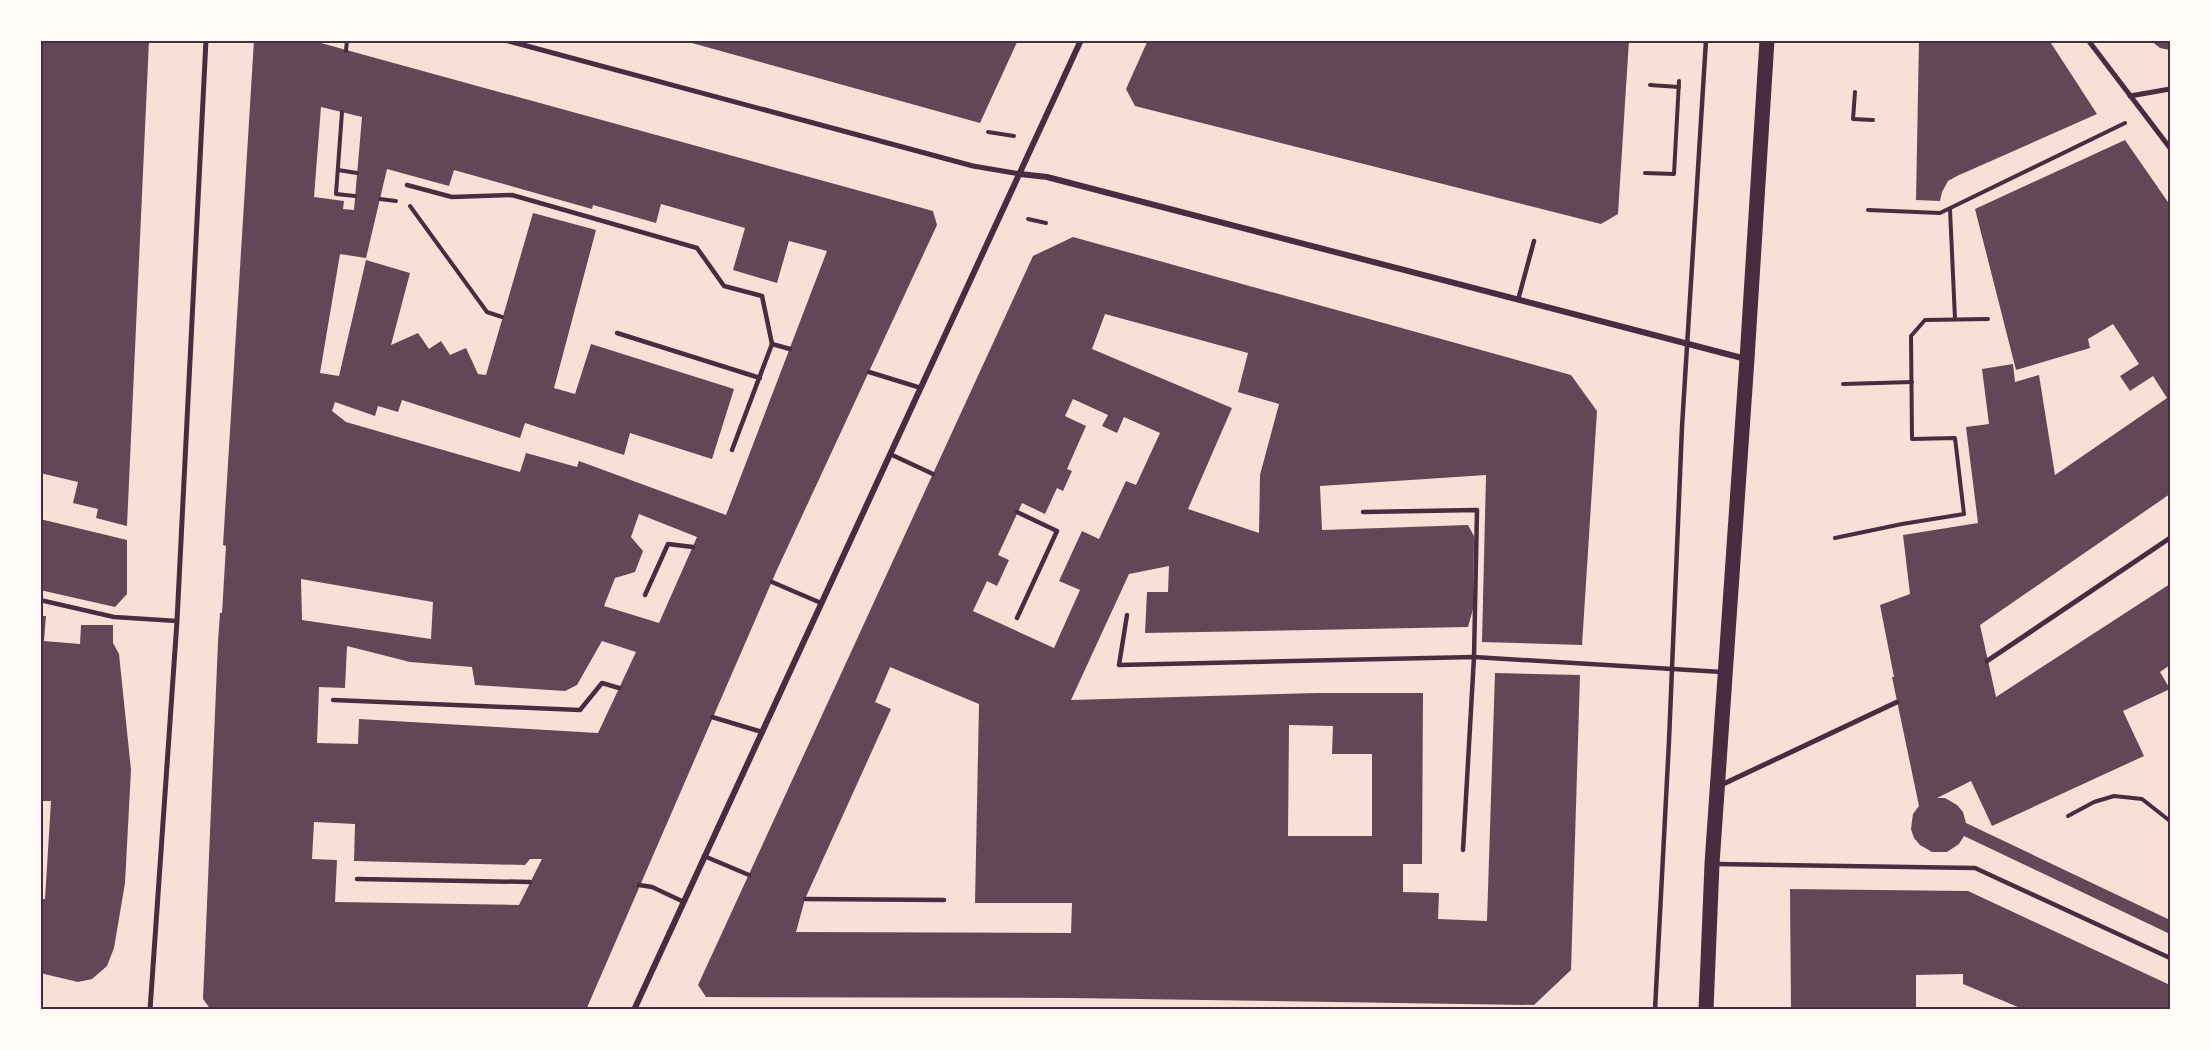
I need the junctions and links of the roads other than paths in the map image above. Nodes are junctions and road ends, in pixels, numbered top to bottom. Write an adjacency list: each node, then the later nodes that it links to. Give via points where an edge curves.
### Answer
1 (206, 40): 35 (street)
2 (505, 40): 10 (street, via 973,166)
3 (1081, 40): 10 (street)
4 (1706, 40): 16 (lane)
5 (1767, 40): 18 (main road)
6 (2088, 40): 8 (street)
7 (2170, 89): 8 (street)
8 (2130, 96): 9 (street)
9 (2170, 148)
10 (1020, 174): 13 (street, via 1047,177); 21 (street)
11 (407, 185): 15 (lane, via 452,197 512,195 697,248 724,286 762,296)
12 (1534, 241): 13 (lane)
13 (1518, 300): 16 (street)
14 (617, 333): 20 (lane)
15 (772, 344): 17 (lane); 20 (lane)
16 (1687, 344): 18 (street); 38 (lane)
17 (790, 349)
18 (1747, 360): 39 (main road)
19 (869, 372): 21 (lane)
20 (760, 378): 22 (lane)
21 (921, 388): 23 (street)
22 (732, 450)
23 (890, 454): 24 (lane); 32 (street)
24 (933, 474)
25 (1017, 512): 34 (lane, via 1057,531)
26 (1363, 512): 36 (lane, via 1477,510)
27 (2170, 538): 37 (street)
28 (693, 547): 30 (lane, via 668,544)
29 (772, 582): 32 (lane)
30 (645, 595)
31 (40, 600): 35 (lane, via 114,618)
32 (822, 603): 44 (street)
33 (1127, 615): 36 (lane, via 1119,665)
34 (1017, 618)
35 (177, 621): 57 (street)
36 (1474, 657): 38 (lane); 46 (lane)
37 (1987, 661)
38 (1672, 669): 39 (lane); 59 (lane)
39 (1725, 672): 45 (main road)
40 (619, 688): 41 (lane, via 602,683 580,710)
41 (333, 700)
42 (1897, 702): 45 (street)
43 (712, 717): 44 (lane)
44 (762, 732): 47 (street)
45 (1717, 786): 48 (main road)
46 (1463, 850)
47 (704, 856): 49 (lane); 55 (street)
48 (1712, 864): 56 (lane, via 1975,868); 60 (main road)
49 (749, 875)
50 (357, 879): 51 (lane)
51 (530, 882)
52 (639, 885): 55 (lane)
53 (805, 899): 54 (lane)
54 (944, 900)
55 (684, 902): 58 (street)
56 (2170, 958)
57 (150, 1010)
58 (634, 1010)
59 (1655, 1010)
60 (1706, 1010)

